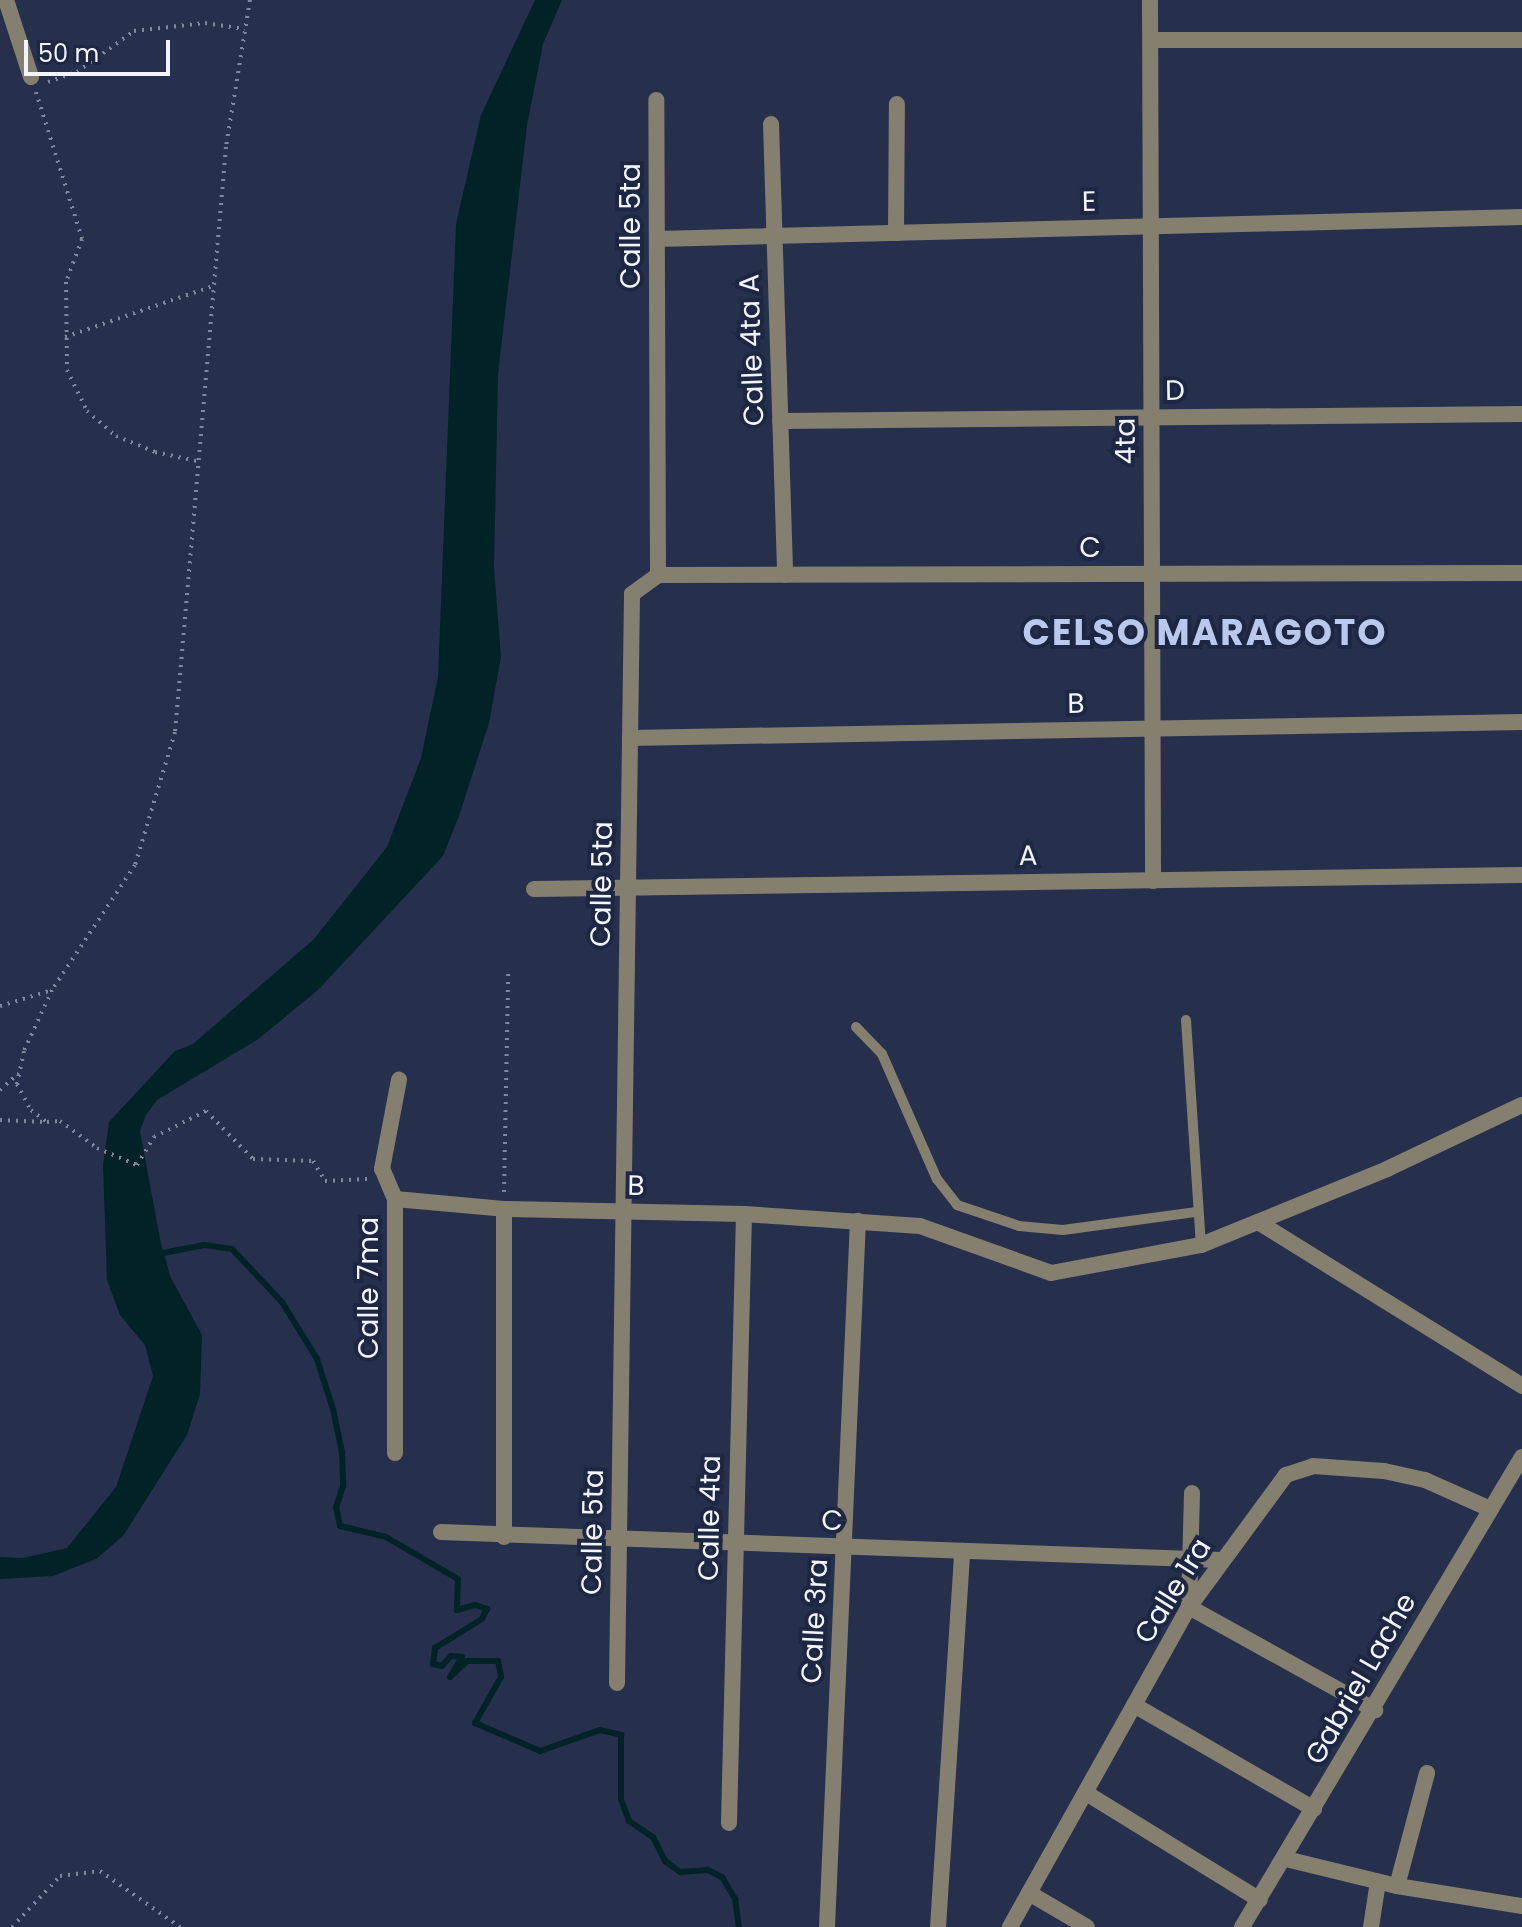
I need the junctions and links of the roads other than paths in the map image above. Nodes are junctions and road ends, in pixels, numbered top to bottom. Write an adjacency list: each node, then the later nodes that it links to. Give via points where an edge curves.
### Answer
1 (6, 0): 5 (street)
2 (1150, 0): 3 (street, 4ta)
3 (1151, 40): 4 (street); 10 (street, 4ta)
4 (1522, 40)
5 (31, 77)
6 (656, 100): 13 (street, Calle 5ta)
7 (897, 104): 11 (street)
8 (771, 124): 12 (street, Calle 4ta A)
9 (1522, 217): 10 (street, E)
10 (1150, 227): 11 (street, E); 15 (street, 4ta)
11 (896, 233): 12 (street, E)
12 (775, 236): 13 (street, E); 16 (street, Calle 4ta A)
13 (657, 239): 19 (street, Calle 5ta)
14 (1522, 414): 15 (street, D)
15 (1152, 418): 16 (street, D); 18 (street, 4ta)
16 (780, 421): 20 (street, Calle 4ta A)
17 (1522, 573): 18 (street, C)
18 (1154, 574): 20 (street, C); 22 (street, 4ta)
19 (658, 575): 20 (street, C); 23 (street, Calle 5ta, via 632,594)
20 (785, 575)
21 (1522, 722): 22 (street, B)
22 (1156, 728): 23 (street, B); 25 (street, 4ta)
23 (630, 738): 26 (street, Calle 5ta)
24 (1522, 875): 25 (street, A)
25 (1153, 881): 26 (street, A)
26 (628, 888): 27 (street, A); 34 (street, Calle 5ta)
27 (534, 889)
28 (1186, 1020): 35 (lane)
29 (856, 1027): 35 (lane, via 882,1054 937,1179 957,1205 1019,1226 1063,1230)
30 (399, 1080): 32 (street, Calle 7ma, via 385,1178)
31 (1522, 1105): 38 (street, B)
32 (395, 1199): 33 (street, B); 41 (street, Calle 7ma)
33 (504, 1209): 34 (street, B); 47 (street)
34 (623, 1211): 36 (street, B); 48 (street, Calle 5ta)
35 (1197, 1212): 39 (lane)
36 (744, 1214): 37 (street, B); 49 (street, Calle 4ta)
37 (858, 1221): 39 (street, B, via 920,1226 1051,1273); 50 (street, Calle 3ra)
38 (1258, 1222): 39 (street, B); 40 (street)
39 (1201, 1245)
40 (1522, 1386)
41 (395, 1453)
42 (1522, 1457): 43 (street, Gabriel Lache)
43 (1516, 1478): 45 (street, Gabriel Lache)
44 (1192, 1493): 52 (street)
45 (1490, 1509): 53 (street, Calle 1ra, via 1425,1480 1313,1466 1286,1475); 57 (street, Gabriel Lache)
46 (441, 1532): 47 (street, C)
47 (504, 1537): 48 (street, C)
48 (618, 1539): 49 (street, C); 55 (street, Calle 5ta)
49 (736, 1543): 50 (street, C); 61 (street, Calle 4ta)
50 (844, 1547): 51 (street, C); 68 (street, Calle 3ra)
51 (962, 1551): 52 (street, C); 69 (street)
52 (1190, 1559): 53 (street, C); 54 (street)
53 (1221, 1560): 54 (street, Calle 1ra)
54 (1189, 1607): 56 (street, Calle 1ra); 57 (street)
55 (617, 1683)
56 (1134, 1705): 59 (street, Calle 1ra); 60 (street)
57 (1375, 1710): 60 (street, Gabriel Lache)
58 (1427, 1773): 64 (street)
59 (1086, 1793): 65 (street, Calle 1ra); 66 (street)
60 (1314, 1809): 62 (street, Gabriel Lache)
61 (729, 1823)
62 (1286, 1859): 63 (street); 66 (street, Gabriel Lache)
63 (1378, 1882): 64 (street); 73 (street)
64 (1397, 1886): 67 (street)
65 (1029, 1893): 70 (street, Calle 1ra); 71 (street)
66 (1260, 1900): 72 (street, Gabriel Lache)
67 (1522, 1906)
68 (827, 1927)
69 (938, 1927)
70 (1010, 1927)
71 (1087, 1927)
72 (1242, 1927)
73 (1371, 1927)

